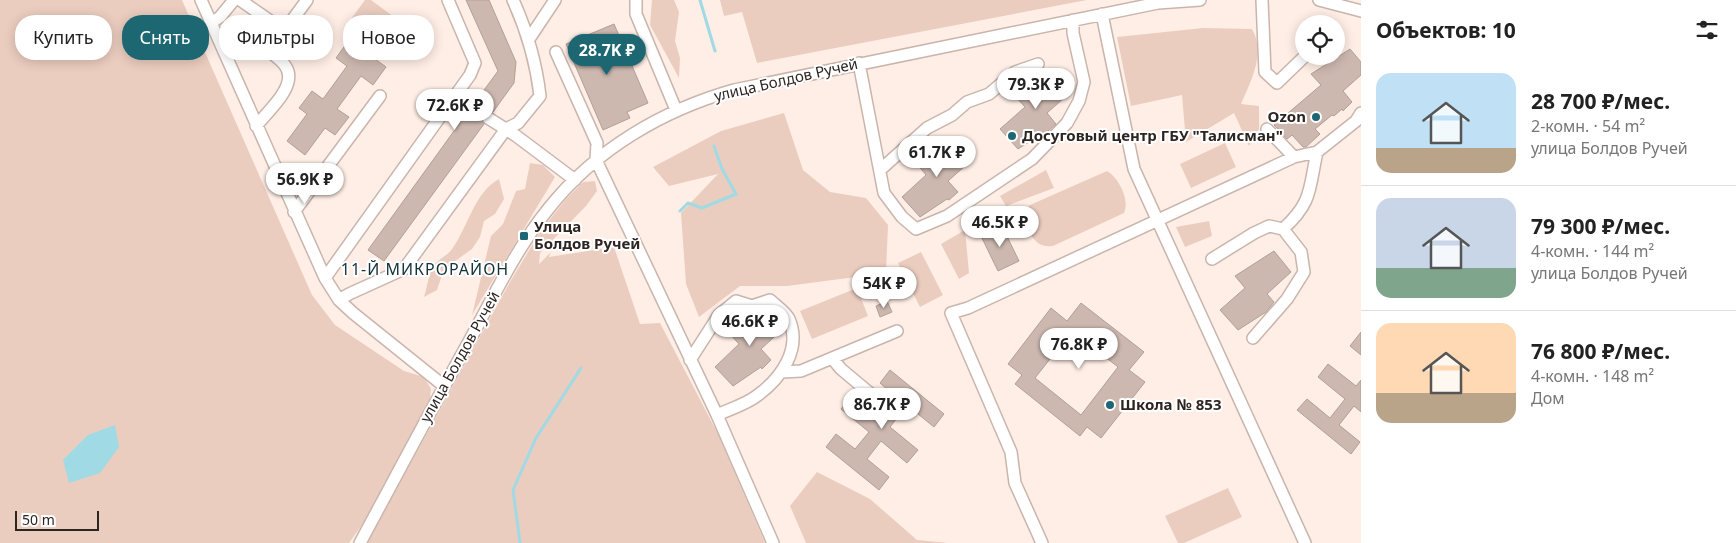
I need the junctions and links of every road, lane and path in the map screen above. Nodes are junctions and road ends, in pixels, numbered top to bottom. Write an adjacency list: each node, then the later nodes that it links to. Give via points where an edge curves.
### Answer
1 (201, 0): 15 (street)
2 (234, 0): 15 (street)
3 (240, 0): 4 (street, via 278,27 290,23)
4 (307, 0)
5 (448, 0): 22 (street, via 475,64)
6 (513, 0): 16 (street)
7 (555, 0): 16 (street)
8 (636, 0): 25 (street, via 636,14)
9 (1200, 0): 13 (street, улица Болдов Ручей, via 1158,3)
10 (1262, 0): 21 (street, via 1265,72 1277,83)
11 (1319, 0): 12 (street)
12 (1361, 11)
13 (1102, 14): 14 (street, улица Болдов Ручей); 37 (street, via 1134,169)
14 (1073, 20): 19 (street, улица Болдов Ручей); 34 (street, via 1084,82 1079,102 1067,123 1032,159 947,216 916,229 884,193)
15 (211, 23): 28 (street)
16 (529, 39): 29 (street, via 540,96 518,124)
17 (556, 52): 33 (street, via 597,143)
18 (280, 60): 28 (street, via 290,73 289,84)
19 (859, 64): 25 (street, улица Болдов Ручей, via 734,90); 34 (street)
20 (1038, 64): 34 (street, via 1015,72 990,94 967,102 947,118 927,128)
21 (1296, 65)
22 (455, 95): 24 (street); 40 (street)
23 (380, 96): 36 (street)
24 (472, 107)
25 (676, 110): 33 (street, улица Болдов Ручей)
26 (1361, 113): 31 (street, via 1356,121)
27 (488, 118): 29 (street)
28 (256, 126): 36 (street)
29 (506, 129): 35 (street); 41 (street, via 404,270)
30 (1267, 129): 32 (street)
31 (1317, 152): 32 (street); 38 (street, via 1312,188 1306,202)
32 (1294, 157): 37 (street)
33 (596, 160): 35 (street, улица Болдов Ручей); 45 (street)
34 (880, 170)
35 (575, 180): 47 (street, улица Болдов Ручей, via 527,238)
36 (294, 212): 40 (street)
37 (1158, 222): 52 (street, via 951,313 1010,452 1015,483); 53 (street)
38 (1283, 229): 39 (street, via 1269,226); 43 (street, via 1301,252 1304,272 1287,300)
39 (1212, 259)
40 (325, 278): 41 (street)
41 (339, 300): 47 (street)
42 (897, 331): 44 (street)
43 (1253, 338)
44 (832, 358): 46 (street, via 801,371); 48 (street)
45 (690, 360): 46 (street, via 719,315 736,301 752,306 770,300 789,318 794,339 791,355); 49 (street)
46 (782, 372): 49 (street, via 758,396)
47 (444, 386): 50 (street, улица Болдов Ручей)
48 (884, 405)
49 (717, 415): 51 (street)
50 (360, 543)
51 (773, 543)
52 (1042, 543)
53 (1305, 543)

